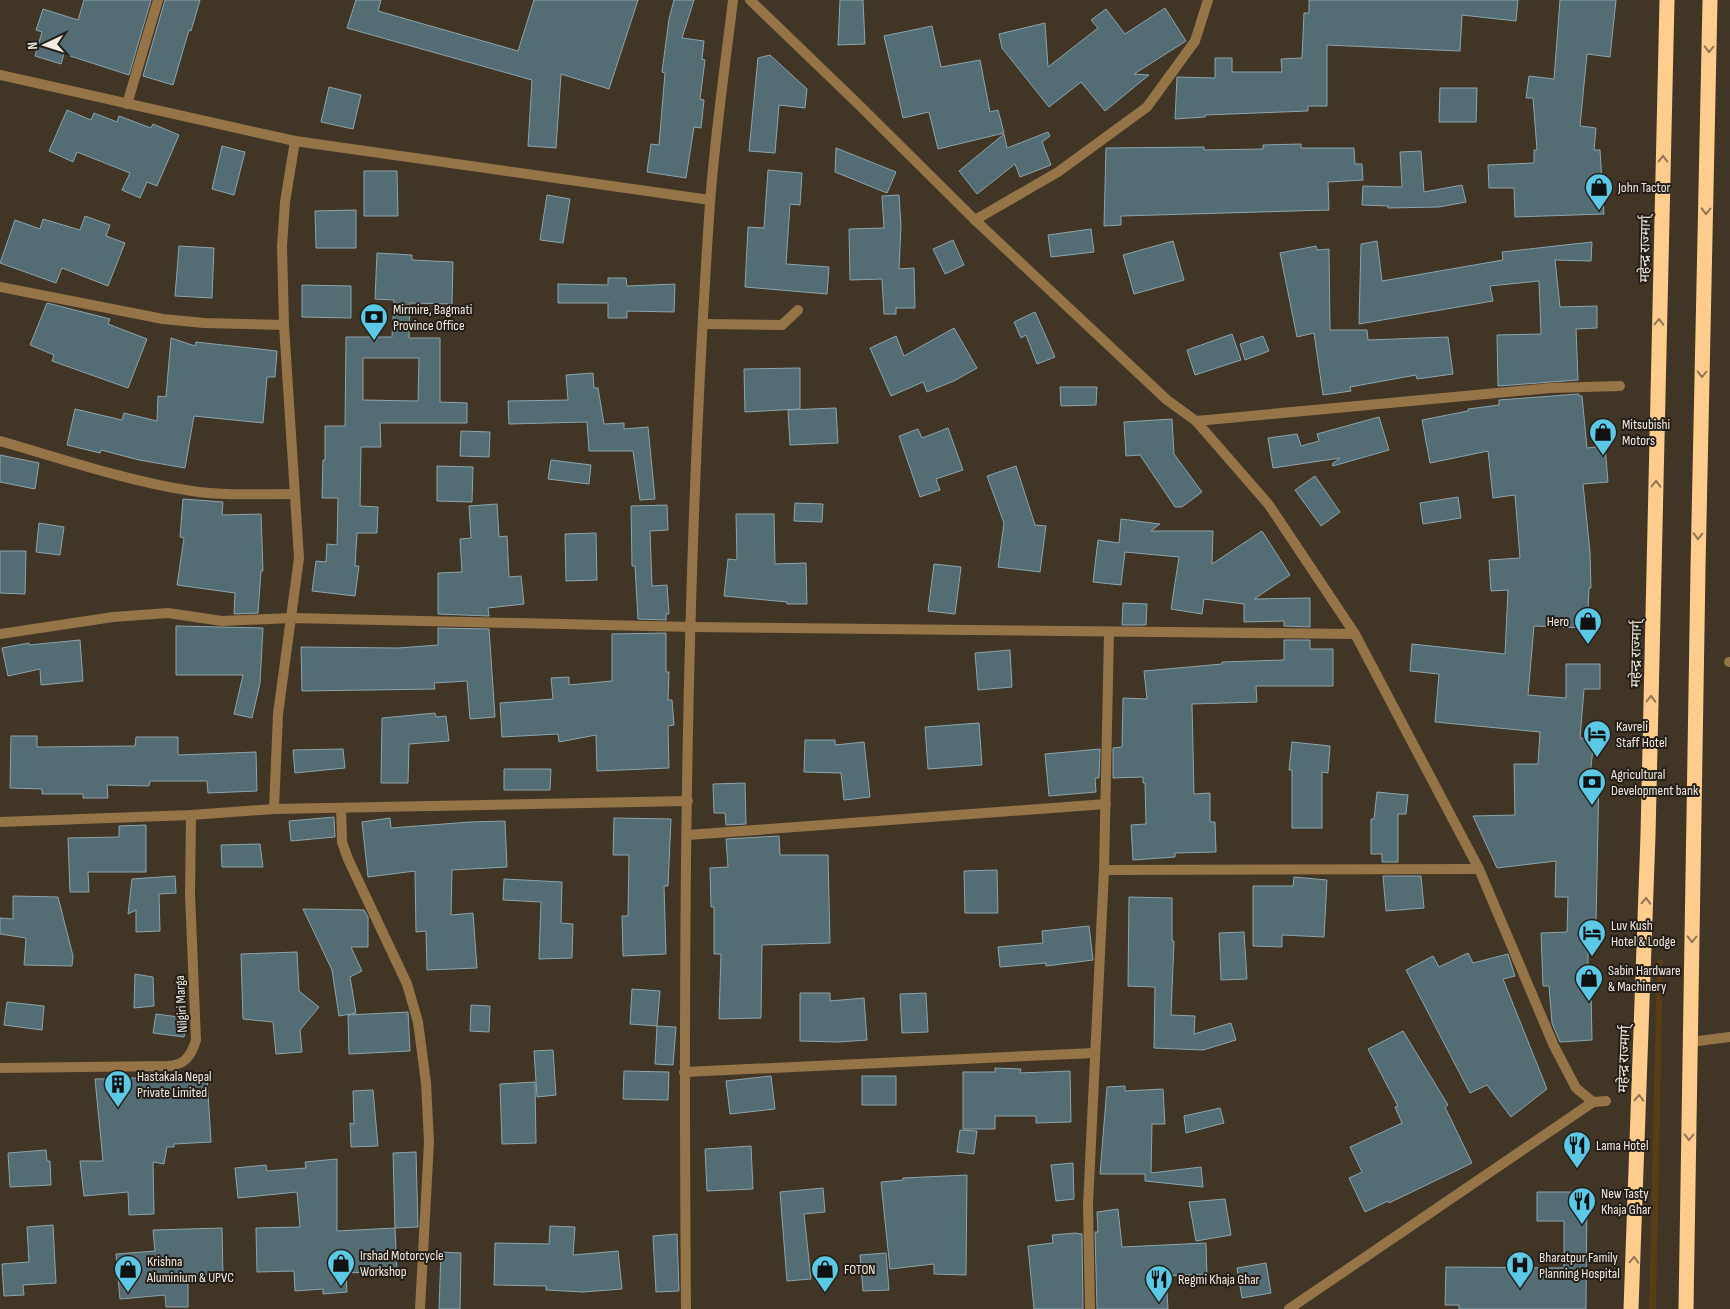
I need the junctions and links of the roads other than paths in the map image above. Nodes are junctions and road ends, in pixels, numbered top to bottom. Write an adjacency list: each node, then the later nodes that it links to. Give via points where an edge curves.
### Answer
1 (158, 0): 8 (street)
2 (733, 0): 10 (street)
3 (750, 0): 11 (street)
4 (1208, 0): 11 (street, via 1195,41 1148,107 1058,172)
5 (1667, 0): 45 (highway, महेन्द्र राज्मार्ग्, one-way to 5, via 1648,835)
6 (1710, 0): 35 (highway, one-way to 35)
7 (0, 75): 8 (street)
8 (127, 104): 9 (street)
9 (295, 141): 10 (street); 15 (street, via 285,202)
10 (710, 200): 14 (street)
11 (975, 220): 17 (street, via 1167,400)
12 (0, 287): 15 (street, via 163,318 204,323)
13 (798, 310): 14 (street, via 782,325)
14 (704, 324): 21 (street)
15 (284, 325): 19 (street)
16 (1620, 386): 17 (street, via 1551,388)
17 (1196, 422): 24 (street, via 1269,505)
18 (0, 441): 19 (street, via 185,490 232,495)
19 (295, 494): 20 (street, via 298,558)
20 (292, 618): 21 (street); 23 (street, via 222,621 168,613 113,617); 28 (street, via 278,714)
21 (691, 627): 22 (street); 25 (street)
22 (1109, 633): 24 (street); 26 (street)
23 (0, 634)
24 (1355, 634): 32 (street)
25 (688, 801): 27 (street); 31 (street)
26 (1106, 804): 31 (street); 33 (street)
27 (341, 808): 28 (street); 41 (street, via 342,842 348,859 407,984 418,1022 429,1142)
28 (274, 809): 29 (street)
29 (191, 816): 30 (street); 37 (street, Nilgiri Marga, via 190,894 196,1040 187,1060 168,1066)
30 (0, 822)
31 (688, 835): 38 (street)
32 (1478, 869): 33 (street); 40 (street, via 1554,1046 1576,1088)
33 (1104, 870): 36 (street)
34 (1730, 1037): 35 (street)
35 (1690, 1042): 46 (highway, one-way to 46)
36 (1094, 1053): 38 (street); 43 (street, via 1088,1205)
37 (0, 1068)
38 (684, 1072): 42 (street)
39 (1606, 1101): 40 (street)
40 (1593, 1102): 44 (street)
41 (420, 1309)
42 (686, 1309)
43 (1090, 1309)
44 (1289, 1309)
45 (1631, 1309)
46 (1686, 1309)

